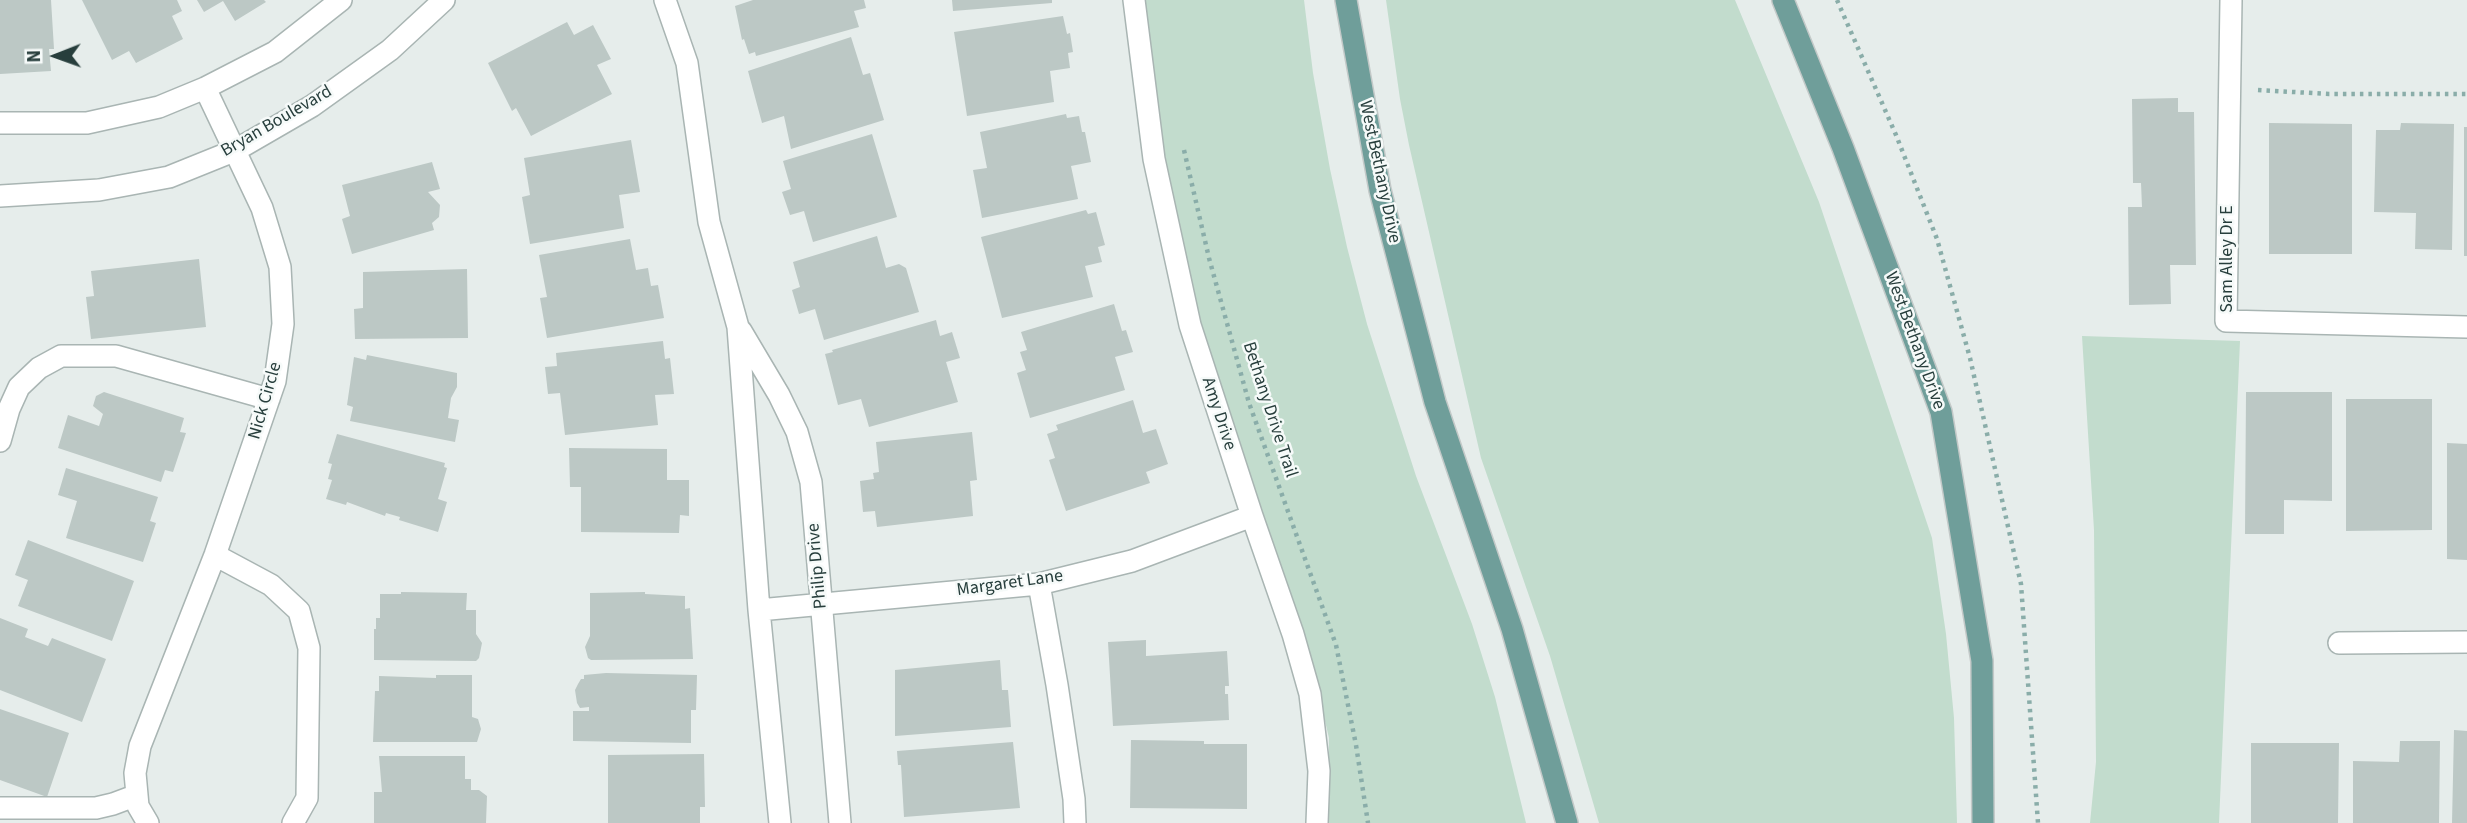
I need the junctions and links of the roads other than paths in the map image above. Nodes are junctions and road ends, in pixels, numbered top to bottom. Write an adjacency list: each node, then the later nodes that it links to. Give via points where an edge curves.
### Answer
1 (341, 0): 8 (street, via 275,52)
2 (444, 0): 10 (street, Bryan Boulevard, via 390,50 323,98)
3 (665, 0): 12 (street, Philip Drive, via 687,63 709,222)
4 (1134, 0): 16 (street, Amy Drive, via 1154,159 1171,244 1190,325)
5 (1346, 0): 31 (main road, West Bethany Drive, via 1380,190 1435,402 1512,629)
6 (1783, 0): 32 (main road, West Bethany Drive, via 1941,412 1982,661)
7 (2231, 0): 13 (street, Sam Alley Dr E, via 2226,321)
8 (205, 88): 9 (street, via 159,107 88,123); 10 (street, Nick Circle)
9 (0, 123)
10 (236, 150): 11 (street, Bryan Boulevard, via 169,177 99,190); 14 (street, Nick Circle, via 262,208 279,267 283,324)
11 (0, 197)
12 (738, 327): 19 (street, Philip Drive, via 797,432 811,482); 20 (street, Philip Drive)
13 (2467, 327)
14 (269, 399): 15 (street, via 116,356 61,356 19,387); 17 (street, Nick Circle)
15 (0, 441)
16 (1252, 516): 18 (street, Margaret Lane, via 1132,561); 30 (street, Amy Drive, via 1310,694 1319,771)
17 (215, 555): 23 (street, Nick Circle, via 140,746); 26 (street, via 271,585 299,611 309,648 307,798)
18 (1039, 584): 19 (street, Margaret Lane); 29 (street, via 1058,685)
19 (821, 605): 20 (street, Margaret Lane); 28 (street, Philip Drive)
20 (760, 610): 27 (street, Philip Drive)
21 (2467, 642): 22 (street)
22 (2339, 643)
23 (137, 795): 24 (street, via 96,808); 25 (street, Nick Circle)
24 (0, 808)
25 (148, 823)
26 (293, 823)
27 (780, 823)
28 (840, 823)
29 (1074, 823)
30 (1317, 823)
31 (1567, 823)
32 (1983, 823)

